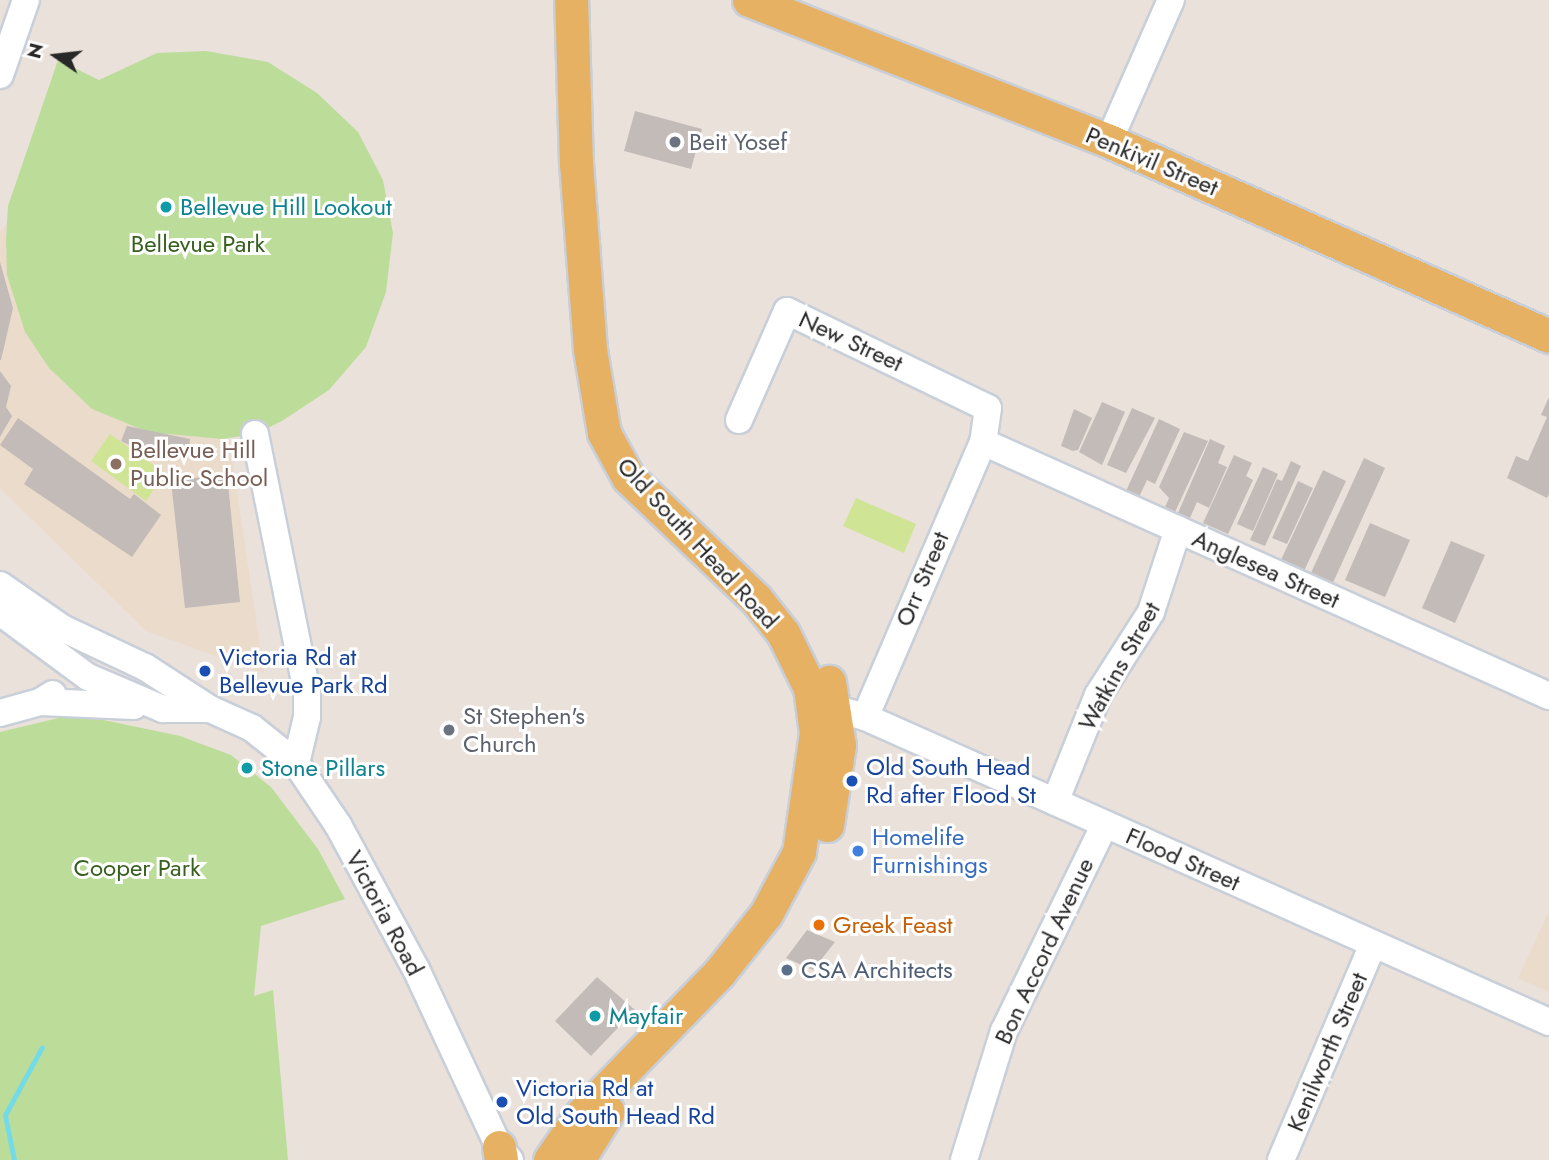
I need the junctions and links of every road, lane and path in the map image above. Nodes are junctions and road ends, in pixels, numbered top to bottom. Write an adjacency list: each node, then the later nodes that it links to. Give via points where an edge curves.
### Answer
1 (26, 0): 5 (street)
2 (749, 0): 6 (main road, Penkivil Street)
3 (1171, 0): 6 (street)
4 (575, 1): 21 (main road, Old South Head Road, via 590,349 604,433 628,477 769,614 798,662)
5 (0, 75)
6 (1109, 141): 7 (main road, Penkivil Street)
7 (1549, 336)
8 (739, 420): 10 (street, New Street, via 786,311 983,402 990,416)
9 (255, 434): 23 (street, via 307,693 307,718)
10 (983, 442): 11 (street, Anglesea Street); 21 (street, Orr Street)
11 (1178, 529): 16 (street, Anglesea Street); 24 (street, Watkins Street, via 1151,612 1098,695)
12 (0, 584): 14 (street, Victoria Road)
13 (0, 612): 15 (street, Victoria Road)
14 (87, 640): 15 (street); 20 (street, Victoria Road, via 169,680)
15 (70, 666): 17 (street); 18 (street, via 61,689); 19 (street, Victoria Road)
16 (1549, 696)
17 (0, 698)
18 (40, 702): 19 (street, via 78,700); 22 (street)
19 (163, 709): 20 (street, Victoria Road)
20 (210, 709): 23 (street, Victoria Road, via 252,728)
21 (838, 711): 24 (street, Flood Street); 29 (main road, Old South Head Road, via 808,797 791,873 727,964 581,1115); 30 (main road, Old South Head Road, via 839,745 827,827 815,871 801,898 771,939 603,1117)
22 (0, 713)
23 (296, 763): 28 (street, Victoria Road, via 338,825 416,969)
24 (1055, 802): 25 (street, Flood Street)
25 (1105, 824): 26 (street, Flood Street); 31 (street, Bon Accord Avenue, via 1004,1031)
26 (1373, 944): 27 (street, Flood Street); 32 (street, Kenilworth Street)
27 (1549, 1022)
28 (503, 1156)
29 (550, 1160)
30 (578, 1160)
31 (964, 1160)
32 (1281, 1160)

